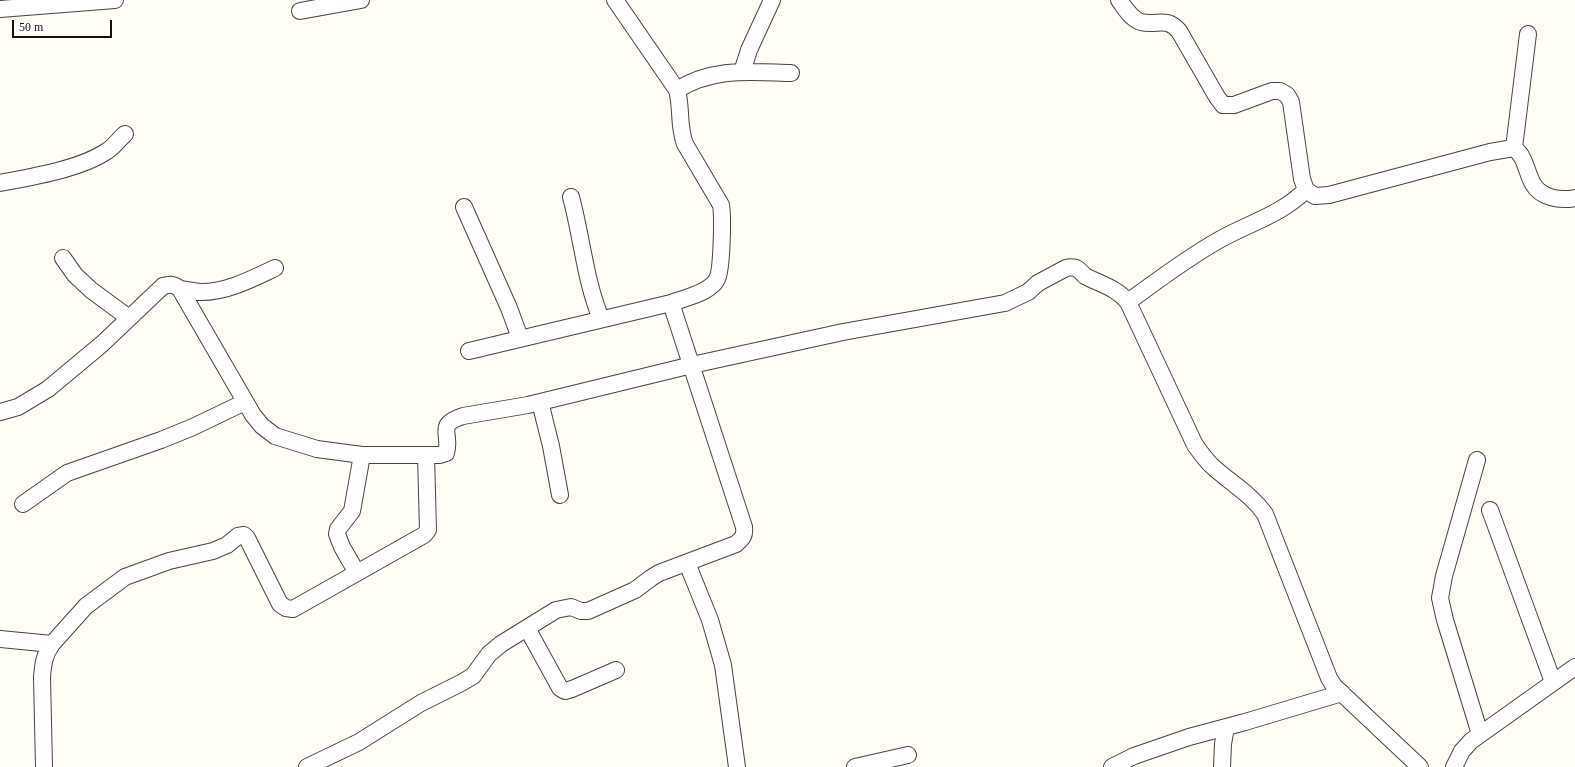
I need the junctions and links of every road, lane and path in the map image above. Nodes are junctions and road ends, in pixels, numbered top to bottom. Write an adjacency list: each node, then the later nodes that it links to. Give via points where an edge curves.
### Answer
1 (116, 0): 6 (street)
2 (361, 0): 7 (street)
3 (615, 0): 11 (street)
4 (772, 0): 9 (street, via 748,50)
5 (1119, 0): 15 (street, via 1133,18 1142,22 1162,21 1173,25 1179,31 1224,105 1234,105 1272,91 1280,91 1287,95 1291,102 1302,179)
6 (0, 9)
7 (300, 11)
8 (1528, 34): 13 (street)
9 (742, 72): 10 (street); 11 (street, via 701,77)
10 (791, 73)
11 (677, 90): 23 (street, via 681,135 718,198 722,214 717,279 703,291)
12 (125, 134): 14 (street, via 94,159 30,178)
13 (1514, 148): 15 (street, via 1490,152 1329,195 1315,196); 17 (street, via 1520,153 1534,185 1544,194 1555,199)
14 (0, 183)
15 (1306, 190): 22 (street, via 1276,213 1220,240)
16 (571, 197): 25 (street, via 586,272)
17 (1575, 198)
18 (464, 207): 26 (street)
19 (62, 258): 24 (street, via 91,290)
20 (275, 268): 21 (street, via 219,289 200,292)
21 (180, 289): 24 (street, via 175,285 163,286); 29 (street)
22 (1128, 302): 28 (street, via 1114,289 1070,267 1004,304 843,332); 46 (street, via 1195,445 1211,465 1245,492 1265,514 1329,678)
23 (671, 303): 25 (street); 28 (street)
24 (128, 318): 31 (street, via 102,344 48,389 18,407)
25 (601, 319): 26 (street)
26 (520, 338): 27 (street)
27 (469, 351)
28 (692, 365): 30 (street); 38 (street, via 744,527 744,534 736,544)
29 (245, 402): 32 (street, via 262,426 275,436 317,449); 36 (street, via 161,440 67,472)
30 (540, 402): 33 (street, via 454,419 447,426 446,453); 35 (street, via 552,446)
31 (0, 412)
32 (362, 455): 33 (street); 39 (street, via 352,511 337,534)
33 (426, 455): 39 (street, via 428,530 424,535)
34 (1477, 460): 48 (street, via 1440,598)
35 (560, 495)
36 (23, 504)
37 (1490, 510): 45 (street)
38 (687, 563): 40 (street, via 659,573 635,590 588,611 564,607); 52 (street, via 710,620 723,665)
39 (357, 573): 42 (street, via 292,609 286,608 280,604 248,538 244,535 238,536 213,551 170,561 125,577 86,606)
40 (527, 628): 44 (street, via 560,688 565,691); 50 (street, via 489,654 472,676 421,703 359,742)
41 (0, 639): 42 (street)
42 (52, 644): 51 (street, via 43,662 42,677)
43 (1575, 667): 45 (street)
44 (616, 670)
45 (1553, 682): 48 (street)
46 (1342, 693): 47 (street); 56 (street)
47 (1226, 727): 54 (street, via 1160,746); 55 (street)
48 (1480, 734): 57 (street, via 1462,751)
49 (908, 755): 53 (street)
50 (312, 766)
51 (44, 767)
52 (737, 767)
53 (855, 767)
54 (1112, 767)
55 (1222, 767)
56 (1420, 767)
57 (1454, 767)

